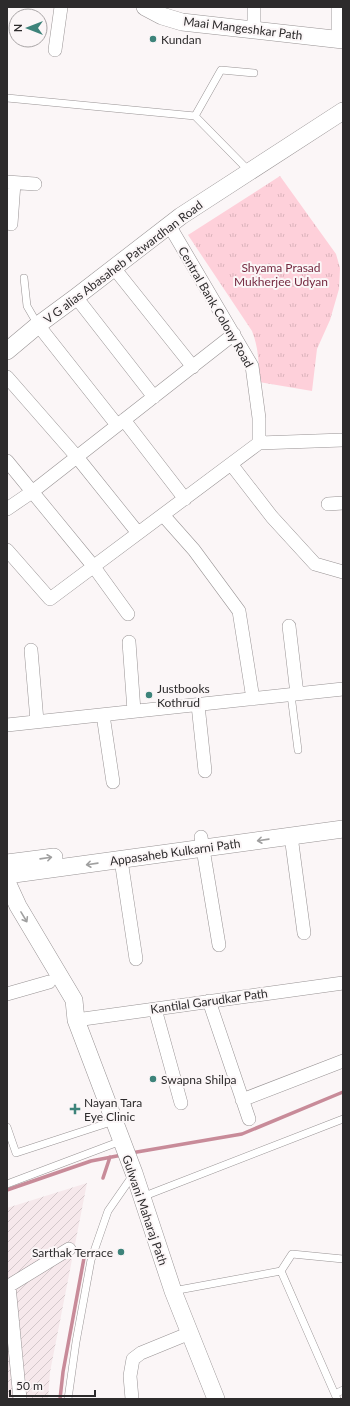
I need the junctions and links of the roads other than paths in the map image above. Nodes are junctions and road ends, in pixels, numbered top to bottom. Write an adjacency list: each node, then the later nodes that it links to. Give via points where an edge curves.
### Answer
1 (61, 7): 7 (street)
2 (145, 7): 5 (street, Maai Mangeshkar Path, via 182,22)
3 (254, 7): 5 (street)
4 (338, 7): 6 (street)
5 (254, 30): 6 (street, Maai Mangeshkar Path)
6 (341, 40)
7 (54, 50)
8 (254, 73): 11 (lane, via 221,70)
9 (7, 98): 11 (lane)
10 (343, 111): 12 (street, V G alias Abasaheb Patwardhan Road)
11 (195, 116): 12 (lane)
12 (250, 172): 16 (street, V G alias Abasaheb Patwardhan Road)
13 (10, 183): 14 (street); 15 (street)
14 (35, 184)
15 (12, 224)
16 (169, 225): 17 (street, V G alias Abasaheb Patwardhan Road); 21 (street, Central Bank Colony Road)
17 (114, 268): 19 (street, V G alias Abasaheb Patwardhan Road); 23 (street)
18 (24, 278): 20 (lane, via 27,306)
19 (76, 297): 20 (street, V G alias Abasaheb Patwardhan Road); 25 (street)
20 (38, 325): 22 (street, V G alias Abasaheb Patwardhan Road); 26 (street)
21 (234, 334): 23 (street); 28 (street, Central Bank Colony Road, via 252,366 259,418)
22 (7, 351)
23 (193, 367): 25 (street)
24 (7, 377): 29 (street)
25 (154, 396): 26 (street)
26 (121, 423): 29 (street); 33 (street)
27 (343, 440): 28 (street)
28 (259, 443): 31 (street)
29 (77, 457): 32 (street); 38 (street)
30 (7, 461): 32 (street)
31 (231, 464): 33 (street); 41 (street, via 272,518 315,564)
32 (32, 492): 36 (street); 40 (street)
33 (185, 498): 37 (street)
34 (343, 503): 35 (street)
35 (328, 504)
36 (7, 509)
37 (163, 515): 38 (street); 48 (street, via 194,550 239,610)
38 (138, 533): 40 (street)
39 (7, 550): 40 (street, via 50,599)
40 (94, 567): 42 (street)
41 (343, 572)
42 (128, 614)
43 (289, 626): 47 (street)
44 (129, 642): 50 (street)
45 (31, 650): 52 (street)
46 (343, 689): 47 (street)
47 (294, 694): 48 (street); 54 (lane)
48 (253, 699): 49 (street)
49 (198, 704): 50 (street); 55 (street)
50 (134, 711): 51 (street)
51 (103, 714): 52 (street); 56 (street)
52 (37, 722): 53 (street)
53 (7, 725)
54 (298, 750)
55 (205, 771)
56 (113, 782)
57 (343, 817): 60 (street, Appasaheb Kulkarni Path)
58 (343, 829): 59 (street, Appasaheb Kulkarni Path)
59 (291, 836): 60 (street, Appasaheb Kulkarni Path, one-way to 60); 66 (street)
60 (202, 842): 61 (street, Appasaheb Kulkarni Path); 62 (street, Appasaheb Kulkarni Path, one-way to 60); 67 (street)
61 (121, 860): 63 (street, Appasaheb Kulkarni Path, one-way to 63); 68 (street)
62 (7, 863)
63 (7, 875)
64 (7, 882): 74 (street, Gulwani Maharaj Path, one-way to 74, via 18,906 74,1000)
65 (7, 911): 69 (street, Gulwani Maharaj Path)
66 (304, 933)
67 (219, 945)
68 (136, 959)
69 (49, 982): 71 (street); 74 (street, Gulwani Maharaj Path, via 63,1006)
70 (343, 983): 72 (street, Kantilal Garudkar Path)
71 (7, 994)
72 (209, 1001): 73 (street, Kantilal Garudkar Path); 76 (street)
73 (155, 1009): 74 (street, Kantilal Garudkar Path); 77 (street)
74 (76, 1020): 80 (street, Gulwani Maharaj Path)
75 (343, 1061): 76 (street)
76 (242, 1100): 78 (street)
77 (181, 1103)
78 (249, 1119)
79 (343, 1119): 85 (lane)
80 (114, 1121): 81 (lane, via 16,1154); 82 (street, Gulwani Maharaj Path)
81 (7, 1127)
82 (121, 1141): 83 (street, Gulwani Maharaj Path); 84 (lane)
83 (134, 1174): 85 (street, Gulwani Maharaj Path); 95 (lane, via 108,1211 91,1260)
84 (7, 1184)
85 (142, 1197): 90 (street, Gulwani Maharaj Path)
86 (69, 1249): 89 (street)
87 (343, 1259): 88 (lane, via 292,1254)
88 (281, 1271): 90 (lane); 93 (lane)
89 (8, 1287): 94 (street)
90 (173, 1291): 91 (street, Gulwani Maharaj Path)
91 (190, 1333): 96 (street, via 141,1353 133,1359 130,1376); 97 (street, Gulwani Maharaj Path)
92 (343, 1390): 93 (lane)
93 (336, 1396)
94 (20, 1399)
95 (68, 1399)
96 (132, 1399)
97 (216, 1399)

